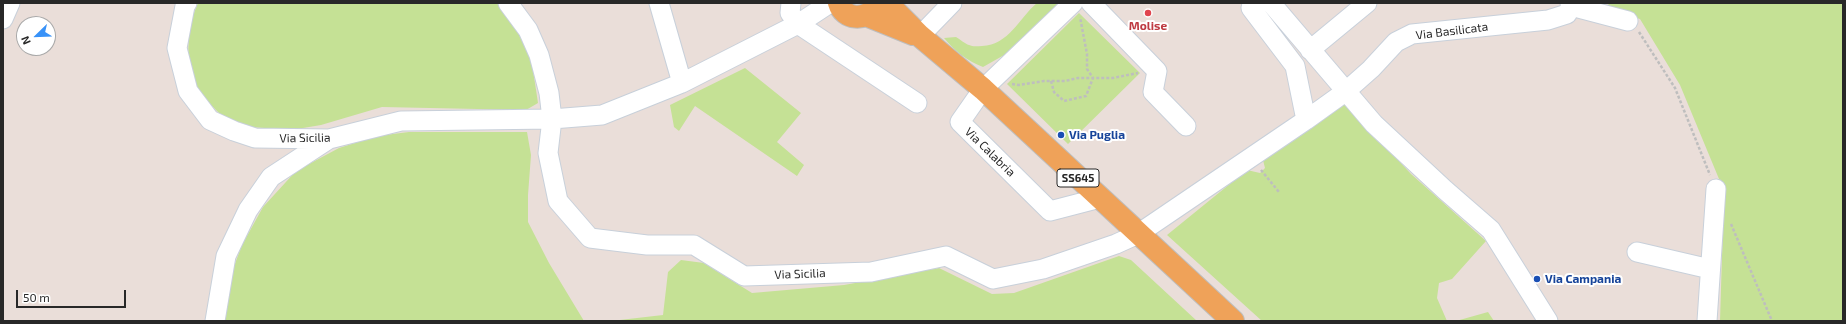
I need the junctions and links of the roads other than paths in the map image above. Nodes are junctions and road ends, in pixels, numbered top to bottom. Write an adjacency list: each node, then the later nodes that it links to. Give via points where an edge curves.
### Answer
1 (10, 3): 14 (street)
2 (187, 3): 26 (street, Via Sicilia, via 178,48 188,91 210,120 255,138)
3 (508, 3): 23 (street, Via Sicilia, via 528,30 539,55 549,93)
4 (659, 3): 19 (street)
5 (791, 3): 16 (street, via 790,13)
6 (887, 3): 17 (main road, SS645)
7 (952, 3): 17 (street)
8 (1257, 3): 24 (street, via 1251,8 1295,66)
9 (1271, 3): 18 (street)
10 (1367, 3): 18 (street)
11 (1570, 5): 15 (street); 21 (street, Via Basilicata, via 1567,14 1548,20 1412,34 1396,42)
12 (1081, 6): 20 (street, Via Calabria); 25 (street, via 1157,71 1153,92)
13 (852, 8): 16 (street, Via Sicilia); 17 (main road, SS645)
14 (3, 19)
15 (1628, 21)
16 (798, 24): 19 (street, Via Sicilia); 22 (street)
17 (920, 36): 20 (main road, SS645)
18 (1310, 50): 21 (street)
19 (682, 83): 23 (street, Via Sicilia, via 602,115)
20 (989, 83): 28 (main road, SS645); 28 (street, Via Calabria, via 960,122 1050,211)
21 (1345, 92): 24 (street); 34 (street, via 1374,124 1444,190 1492,230)
22 (917, 103)
23 (552, 119): 26 (street, Via Sicilia, via 401,121); 29 (street, Via Sicilia, via 548,153 558,201 590,238 647,246 694,245 744,276 871,272 946,256 993,279 1043,269)
24 (1306, 120): 29 (street)
25 (1186, 126)
26 (329, 139): 32 (street, via 271,177 248,210 226,256)
27 (1716, 189): 31 (street)
28 (1100, 198): 29 (main road, SS645)
29 (1138, 234): 33 (main road, SS645)
30 (1637, 252): 31 (street)
31 (1710, 269): 35 (street)
32 (215, 321)
33 (1233, 321)
34 (1548, 321)
35 (1707, 321)

